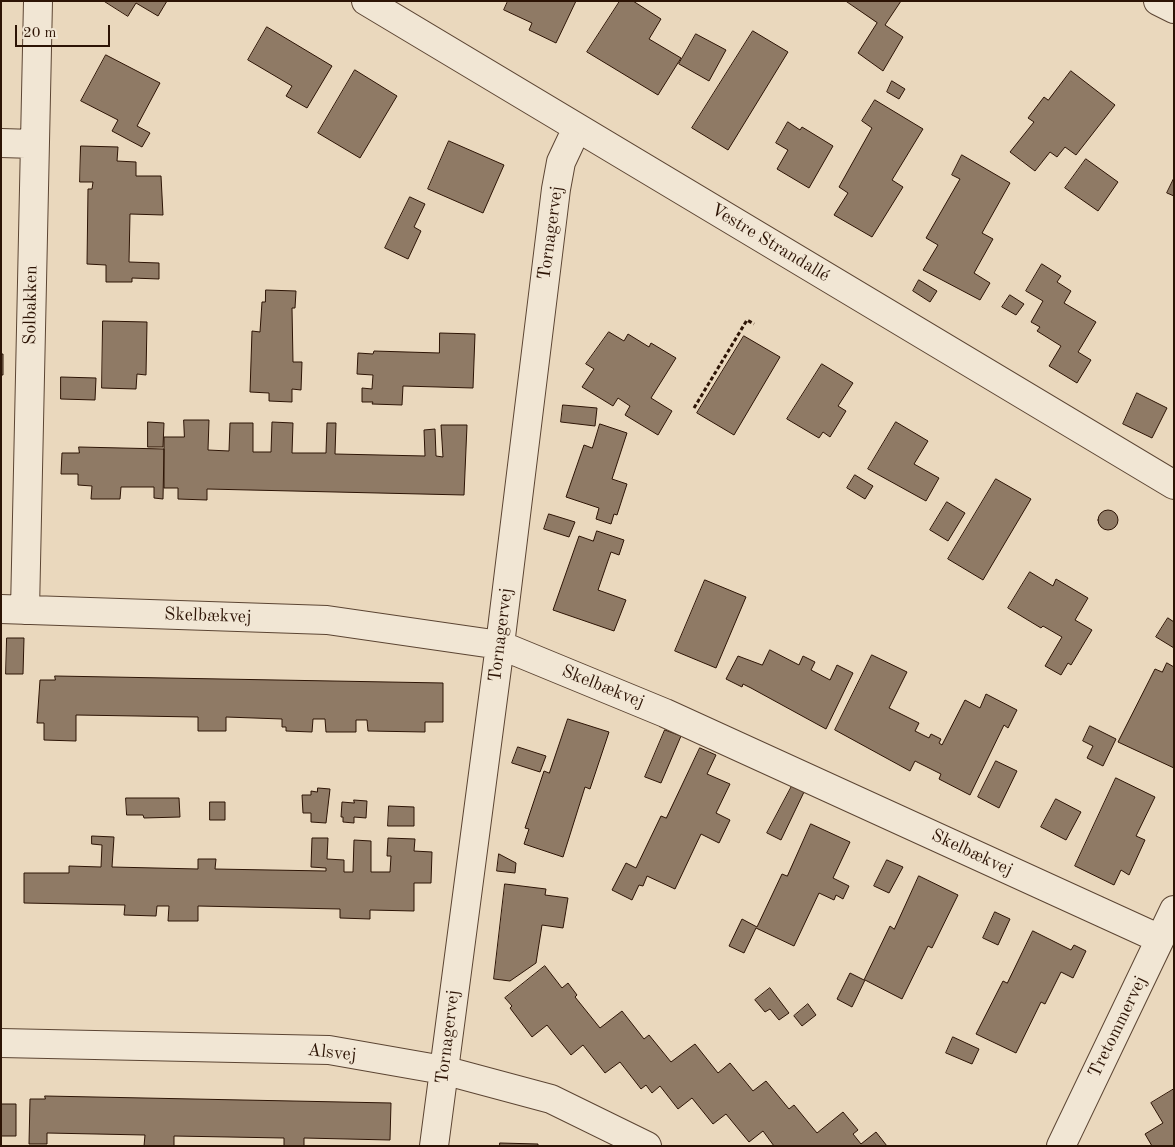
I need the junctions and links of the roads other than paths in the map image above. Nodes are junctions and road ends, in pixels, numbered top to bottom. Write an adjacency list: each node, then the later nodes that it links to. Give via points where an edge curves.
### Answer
1 (38, 1): 7 (street, Solbakken)
2 (366, 1): 5 (street, Vestre Strandallé)
3 (1158, 1): 4 (street)
4 (1174, 9)
5 (577, 128): 8 (street, Vestre Strandallé); 10 (street, Tornagervej, via 561,162 556,189)
6 (1, 143): 7 (street)
7 (34, 144): 9 (street, Solbakken)
8 (1174, 485)
9 (13, 609): 10 (street, Skelbækvej, via 327,620)
10 (500, 645): 12 (street, Skelbækvej, via 665,713); 14 (street, Tornagervej)
11 (1174, 910): 12 (street, Tretommervej)
12 (1160, 939): 15 (street, Tretommervej)
13 (1, 1043): 14 (street, Alsvej, via 329,1050)
14 (443, 1070): 16 (street, Tornagervej); 17 (street, Alsvej, via 551,1099)
15 (1062, 1145)
16 (434, 1146)
17 (647, 1146)

